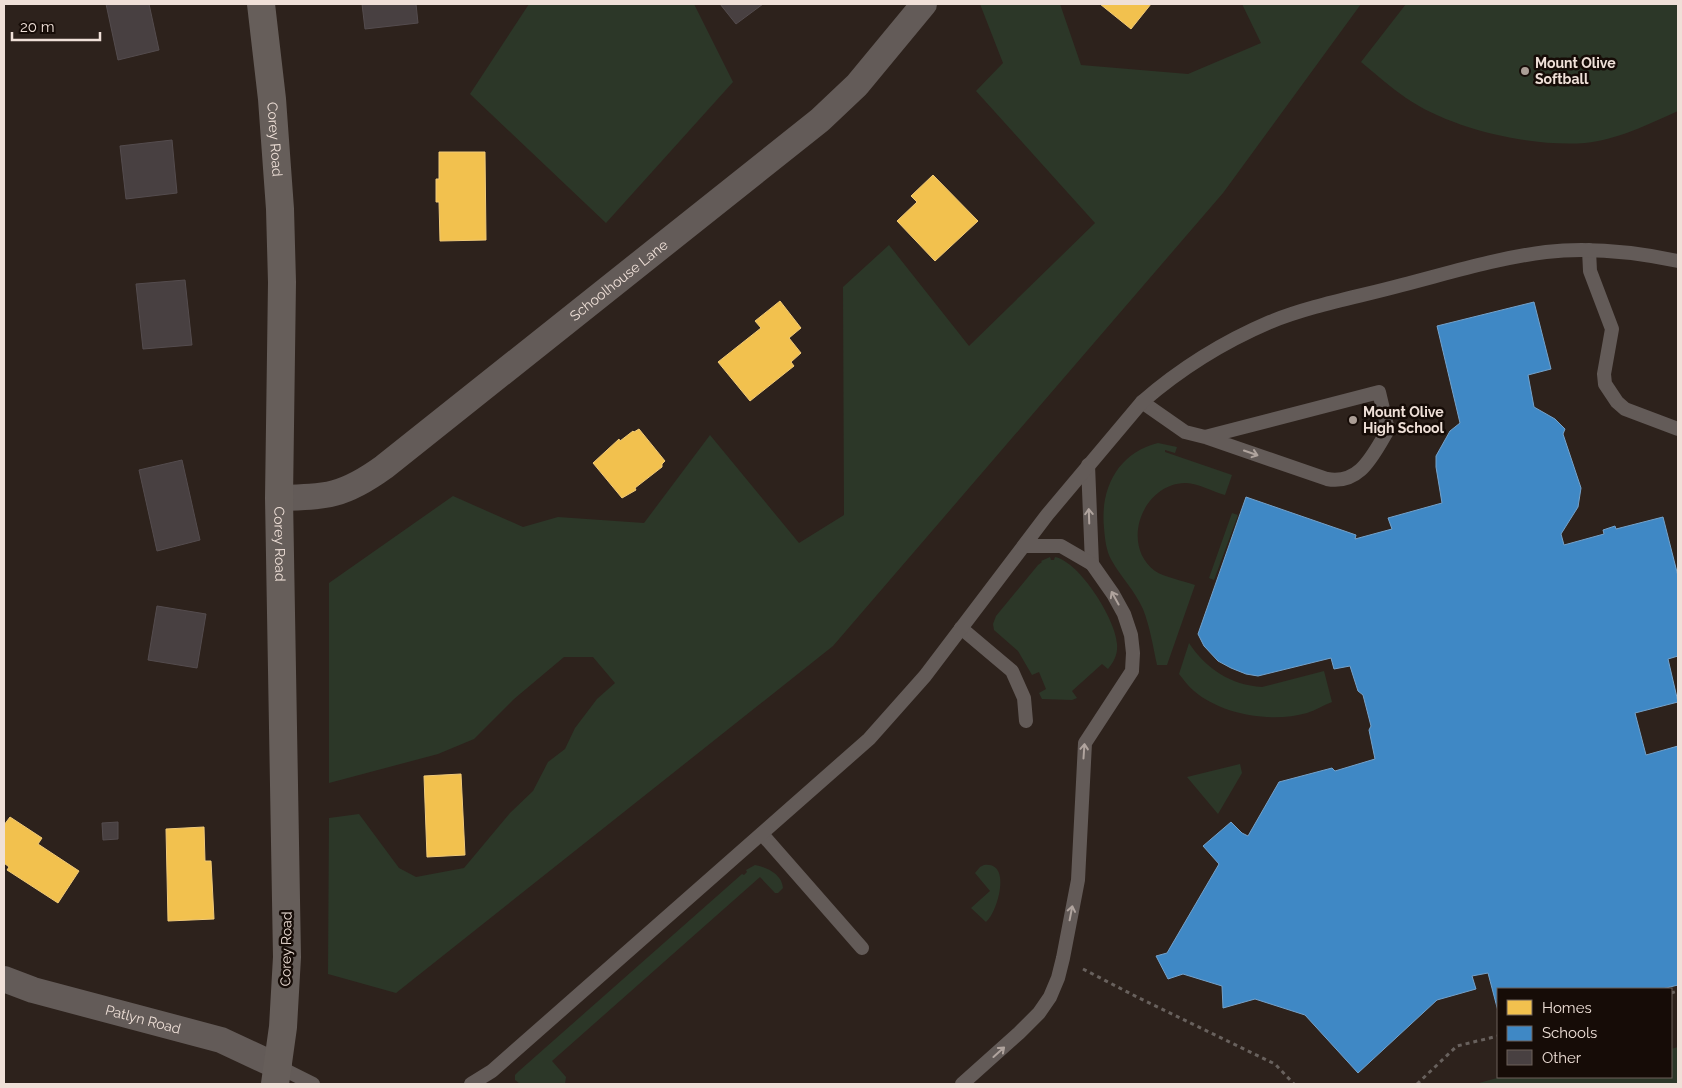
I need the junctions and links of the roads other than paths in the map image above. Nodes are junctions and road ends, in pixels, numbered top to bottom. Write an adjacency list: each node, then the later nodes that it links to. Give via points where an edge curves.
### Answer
1 (261, 4): 9 (street, Corey Road, via 280,209)
2 (924, 4): 9 (street, Schoolhouse Lane, via 857,85 820,120 384,468 346,491 316,497)
3 (1589, 250): 4 (lane); 5 (lane, via 1547,252 1507,259 1280,319 1210,352); 6 (lane, via 1590,271 1612,328 1605,384 1625,409)
4 (1678, 261)
5 (1142, 402): 7 (lane, via 1185,432); 8 (lane)
6 (1678, 429)
7 (1205, 437): 7 (lane, one-way to 7, via 1335,481 1354,476 1388,430 1379,392)
8 (1088, 465): 10 (lane); 11 (lane, one-way to 8)
9 (279, 498): 17 (street, Corey Road, via 287,956)
10 (1024, 546): 11 (lane, via 1061,546); 12 (lane)
11 (1092, 564): 20 (lane, one-way to 11, via 1039,1013 1058,978 1078,880 1085,743 1132,671 1131,635 1124,614)
12 (962, 628): 13 (lane, via 1012,671 1024,698); 14 (lane, via 925,676 868,739)
13 (1026, 720)
14 (762, 834): 15 (lane); 18 (lane)
15 (862, 948)
16 (4, 979): 17 (street, Patlyn Road, via 33,990 221,1040)
17 (277, 1076): 19 (lane)
18 (477, 1083)
19 (313, 1084)
20 (962, 1084)

